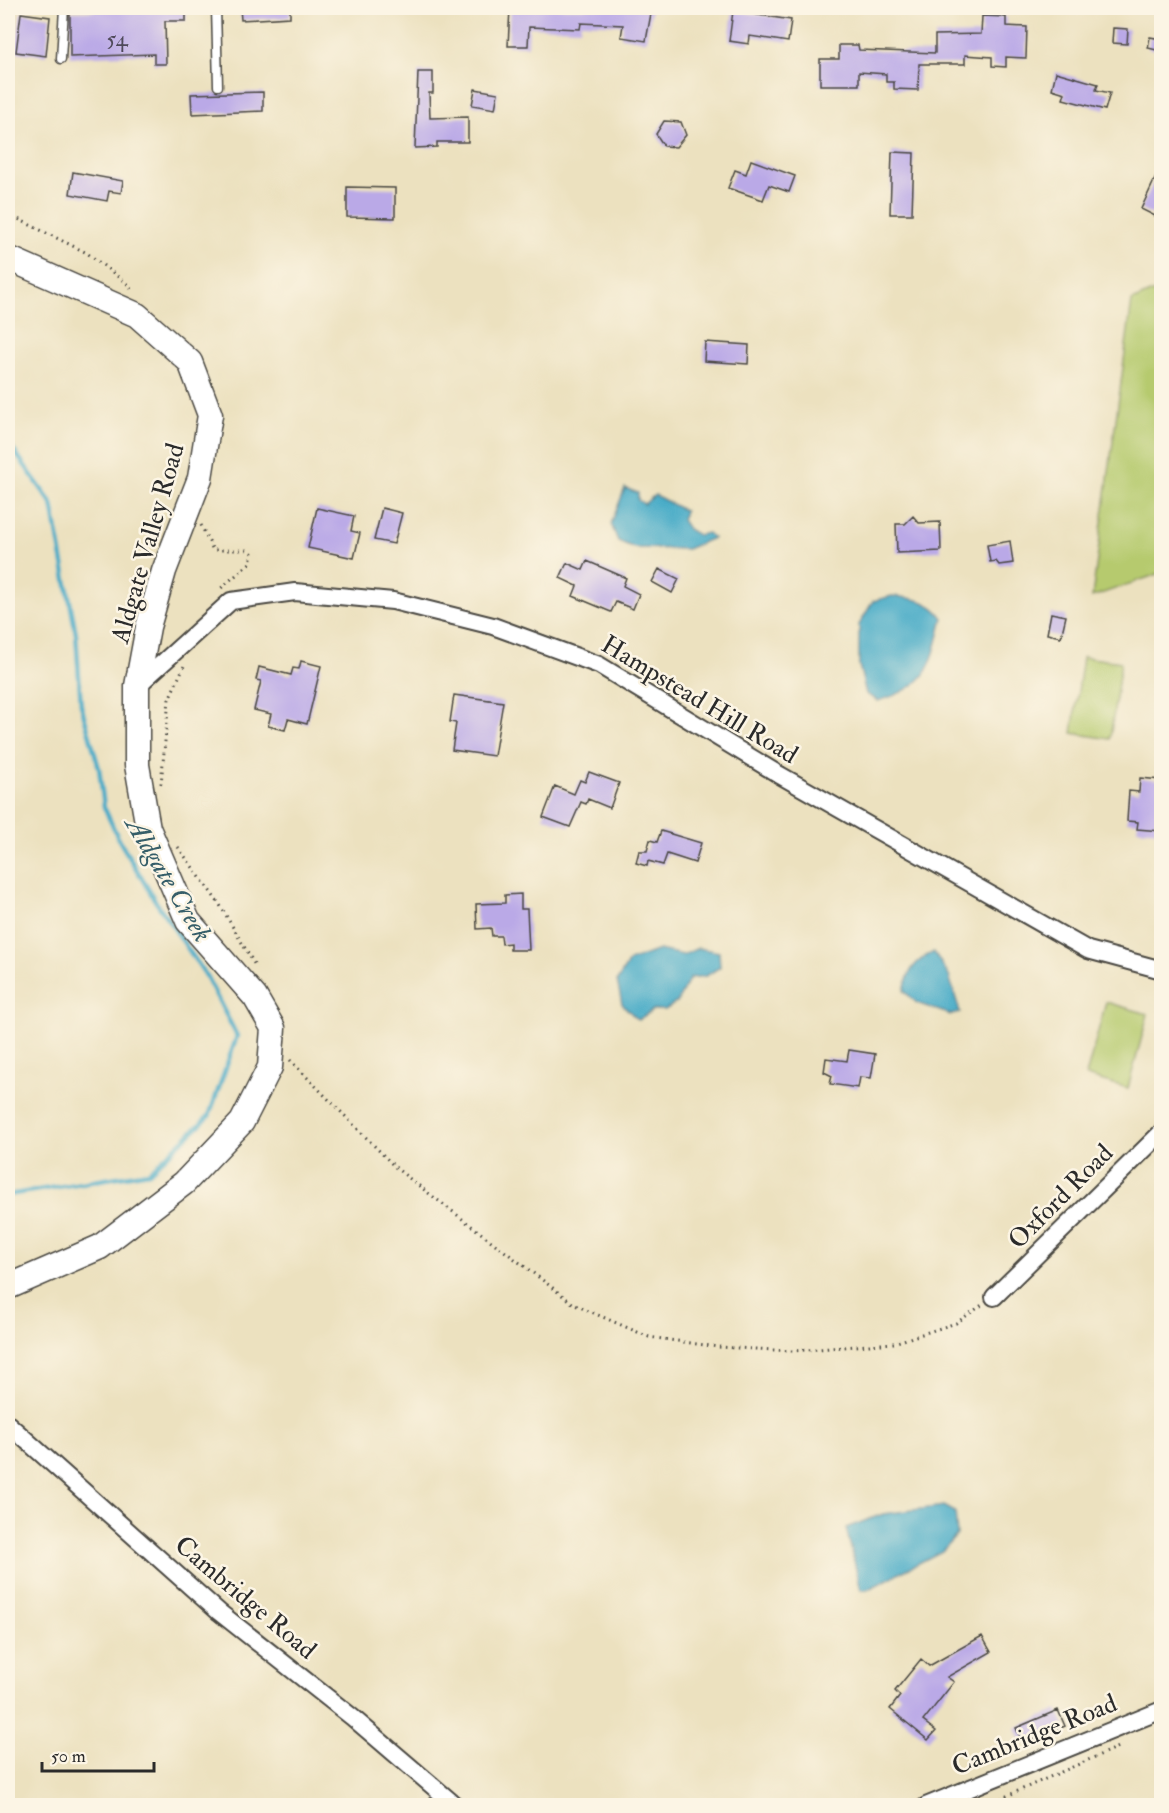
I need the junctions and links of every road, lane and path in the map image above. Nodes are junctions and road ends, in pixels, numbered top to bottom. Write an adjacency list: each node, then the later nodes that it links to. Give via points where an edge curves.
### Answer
1 (64, 8): 3 (lane)
2 (216, 8): 4 (lane)
3 (61, 59)
4 (218, 86)
5 (8, 214): 7 (path, via 87,253 129,286)
6 (8, 258): 7 (street, Aldgate Valley Road)
7 (137, 315): 8 (street, Aldgate Valley Road, via 190,362 210,415 200,478)
8 (189, 506): 9 (path, via 213,550 252,553 250,563); 11 (street, Aldgate Valley Road, via 160,582)
9 (216, 593)
10 (189, 658): 12 (path, via 169,699)
11 (137, 686): 15 (street, Hampstead Hill Road, via 231,601 295,591 393,601 493,626 599,665 778,774 1088,950); 16 (street, Aldgate Valley Road, via 137,765 148,828 188,921 255,997 273,1028)
12 (161, 788)
13 (174, 841): 14 (path, via 220,905)
14 (257, 969)
15 (1161, 970)
16 (272, 1042): 18 (street, Aldgate Valley Road, via 270,1067 242,1122 184,1182 100,1247); 19 (path, via 397,1169 575,1305 649,1337 718,1347 793,1351 894,1342 956,1323)
17 (1161, 1132): 19 (street, Oxford Road)
18 (8, 1287)
19 (994, 1297)
20 (8, 1424): 23 (street, Cambridge Road, via 219,1612)
21 (1161, 1710): 24 (street, Cambridge Road)
22 (1122, 1745): 25 (path)
23 (456, 1806)
24 (926, 1806)
25 (984, 1806)

